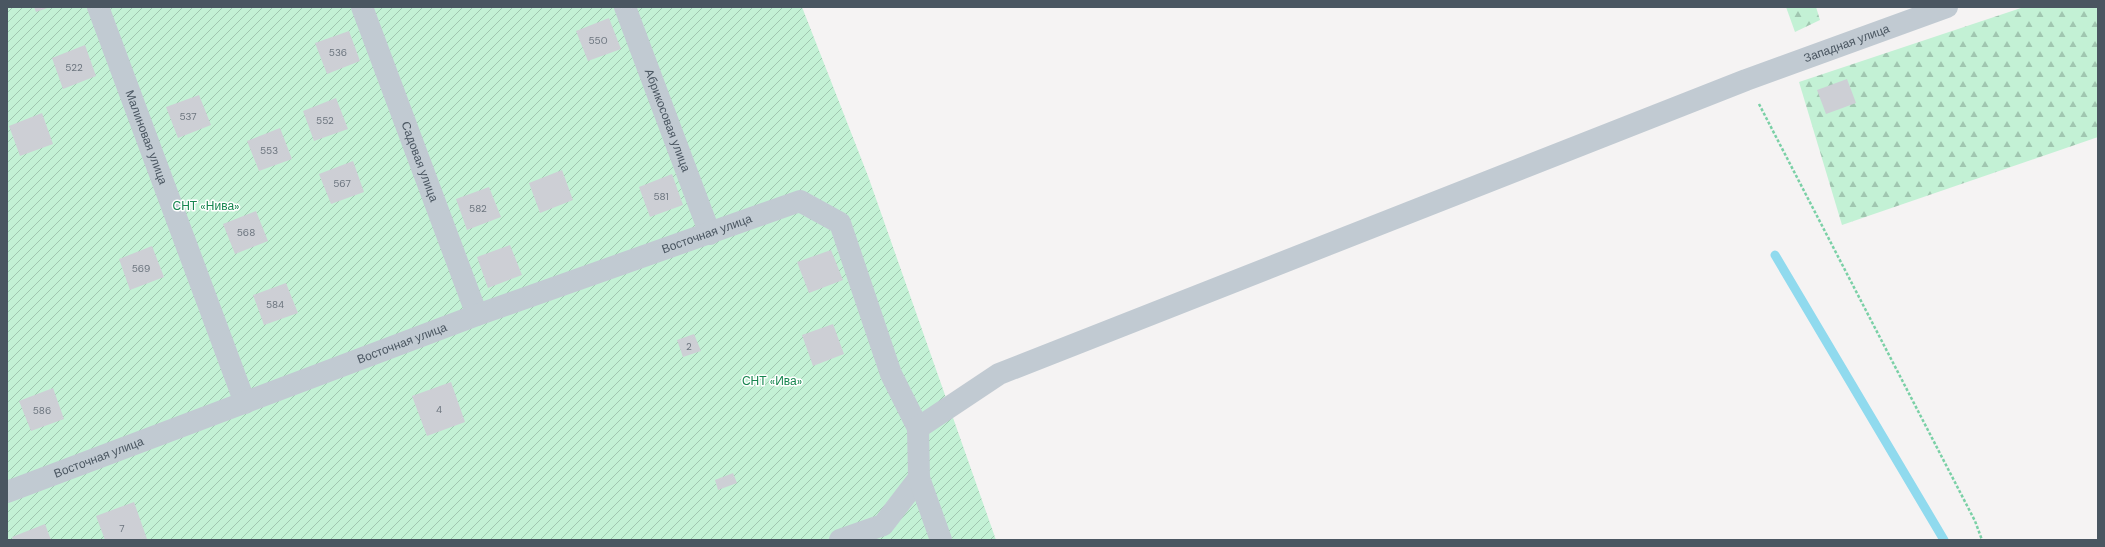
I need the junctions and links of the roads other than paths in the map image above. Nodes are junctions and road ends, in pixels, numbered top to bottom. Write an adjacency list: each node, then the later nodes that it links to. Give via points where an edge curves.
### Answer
1 (98, 7): 7 (street, Малиновая улица)
2 (362, 7): 6 (street, Садовая улица)
3 (625, 7): 5 (street, Абрикосовая улица)
4 (1947, 7): 8 (street, Западная улица, via 1746,80 999,374)
5 (710, 234): 6 (street, Восточная улица); 8 (street, Восточная улица, via 800,201 840,223 890,374)
6 (477, 315): 7 (street, Восточная улица)
7 (246, 403): 10 (street, Восточная улица)
8 (918, 428): 9 (street)
9 (919, 478): 11 (street, via 883,525); 12 (street)
10 (9, 486)
11 (840, 540)
12 (941, 540)

